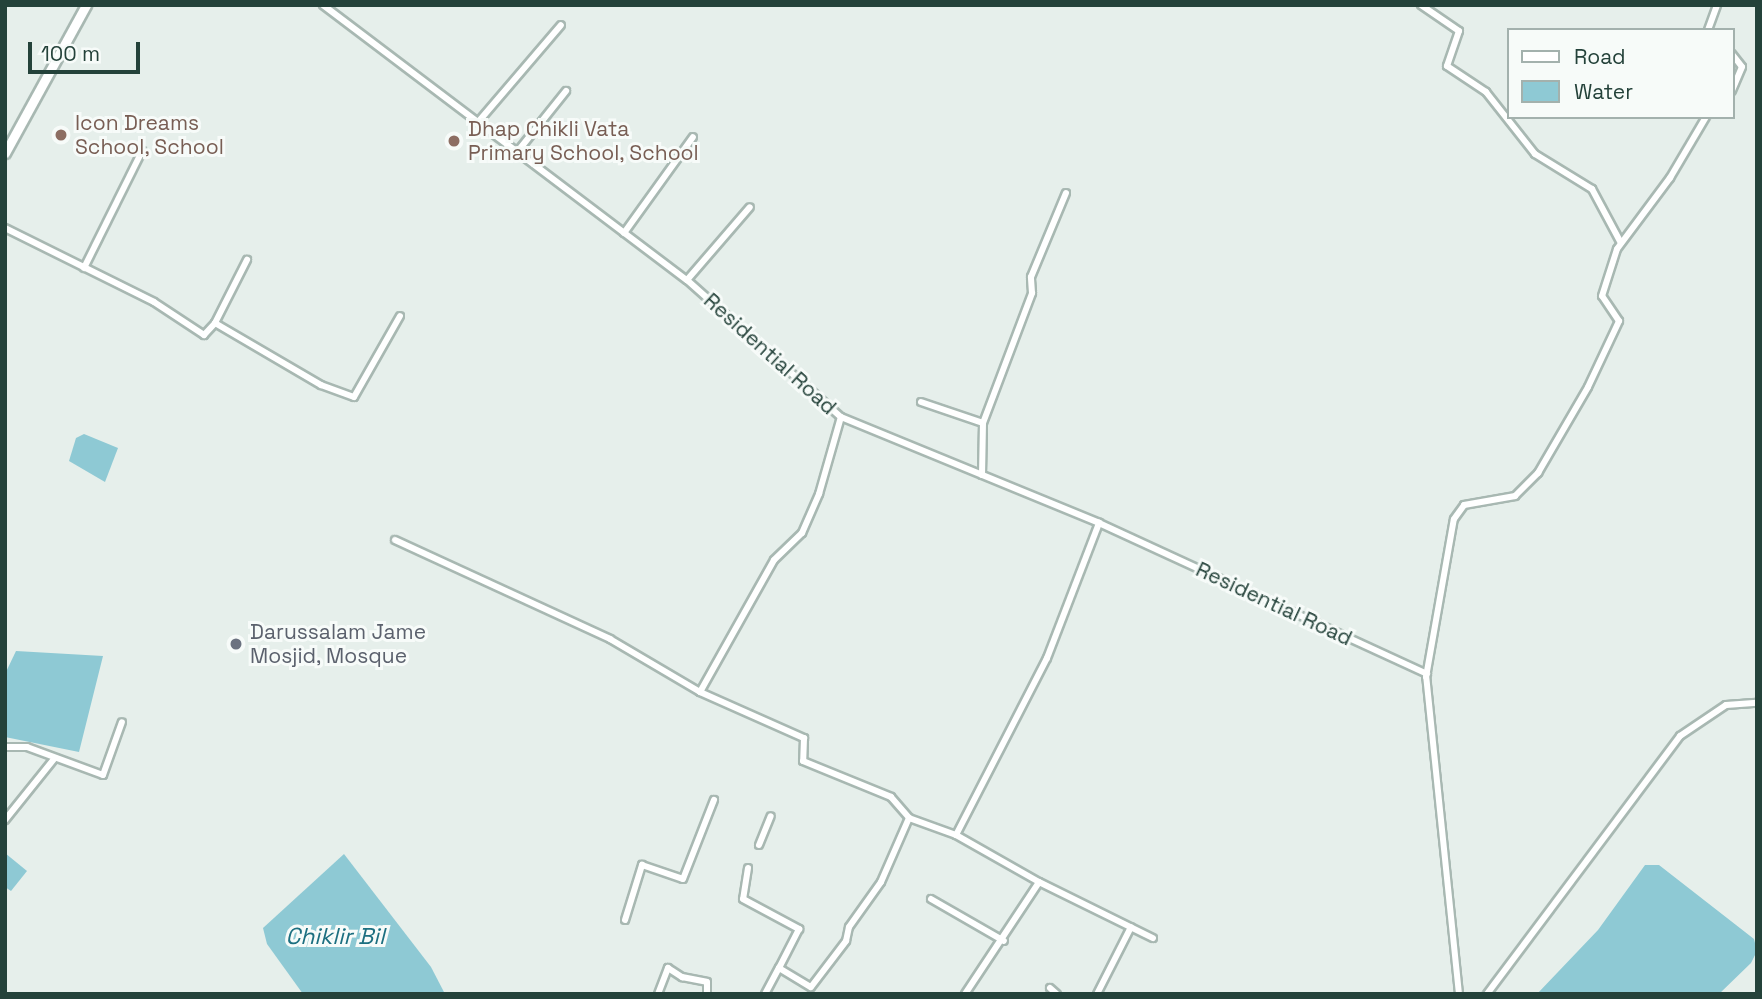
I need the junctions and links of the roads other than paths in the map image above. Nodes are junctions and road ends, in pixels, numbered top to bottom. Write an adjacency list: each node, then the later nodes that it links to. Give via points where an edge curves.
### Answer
1 (86, 5): 17 (main road)
2 (323, 5): 13 (street, Residential Road)
3 (1421, 5): 10 (street, via 1459,31 1447,66 1486,92)
4 (1717, 5): 6 (street)
5 (561, 25): 13 (street)
6 (1709, 28)
7 (1734, 57): 8 (street, via 1742,67)
8 (1734, 85)
9 (566, 91): 16 (street)
10 (1506, 117)
11 (1507, 119): 22 (street, via 1535,154 1592,189)
12 (1705, 119): 22 (street, via 1670,178)
13 (479, 121): 16 (street, Residential Road)
14 (693, 137): 21 (street)
15 (142, 151): 24 (street)
16 (518, 151): 21 (street, Residential Road)
17 (5, 153)
18 (1066, 193): 30 (street, via 1031,277 1032,293)
19 (750, 207): 25 (street)
20 (5, 228): 24 (street)
21 (624, 233): 25 (street, Residential Road)
22 (1621, 243): 34 (street, via 1602,296 1619,321 1588,387 1538,473 1515,496 1464,505 1454,519)
23 (247, 260): 27 (street)
24 (84, 268): 27 (street, via 154,302 204,335)
25 (687, 281): 29 (street, Residential Road)
26 (400, 316): 27 (street, via 354,397 321,385)
27 (215, 323)
28 (921, 402): 30 (street)
29 (841, 417): 31 (street, Residential Road); 35 (street, via 819,494 802,533 774,561)
30 (983, 423): 31 (street)
31 (982, 475): 32 (street, Residential Road)
32 (1099, 523): 34 (street, Residential Road); 44 (street, via 1047,658)
33 (395, 540): 35 (street, via 610,639)
34 (1427, 674): 61 (street)
35 (700, 692): 42 (street, via 804,738 803,761 891,797)
36 (1757, 703): 62 (street, via 1726,705 1680,736)
37 (122, 722): 39 (street, via 103,775)
38 (5, 747): 39 (street, via 27,747)
39 (54, 759): 43 (street)
40 (714, 800): 49 (street, via 682,879 642,866)
41 (771, 816): 45 (street)
42 (909, 818): 44 (street); 53 (street, via 881,882 849,927 846,941 811,987)
43 (5, 820)
44 (956, 835): 47 (street)
45 (759, 845)
46 (748, 868): 53 (street, via 743,900 799,929)
47 (1040, 882): 50 (street); 52 (street)
48 (931, 899): 52 (street)
49 (625, 920)
50 (1131, 927): 51 (street); 60 (street)
51 (1153, 939)
52 (1004, 941): 58 (street)
53 (779, 968): 57 (street)
54 (1050, 988): 59 (street)
55 (658, 994): 56 (street, via 668,968 682,978 707,982)
56 (707, 994)
57 (765, 994)
58 (965, 994)
59 (1057, 994)
60 (1097, 994)
61 (1459, 994)
62 (1487, 994)

